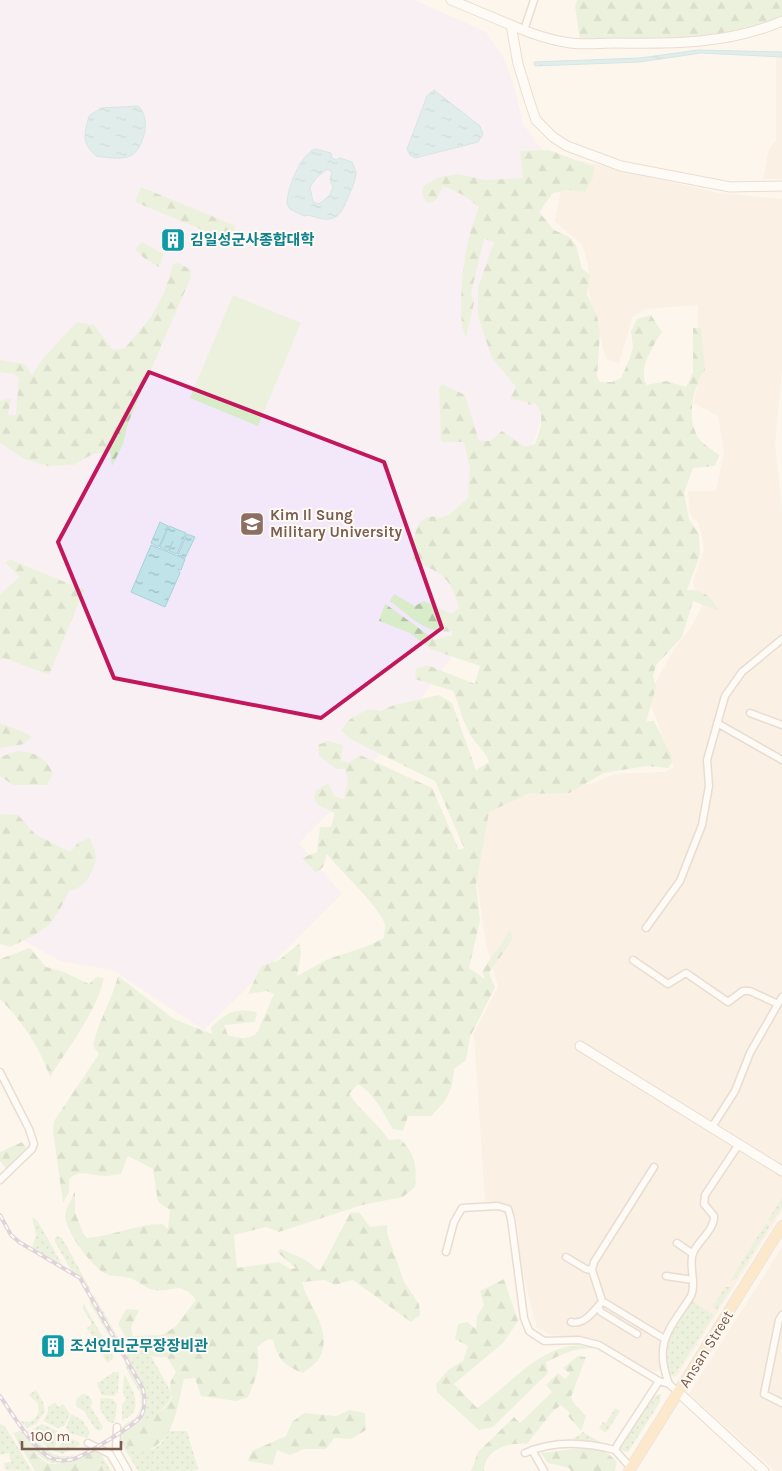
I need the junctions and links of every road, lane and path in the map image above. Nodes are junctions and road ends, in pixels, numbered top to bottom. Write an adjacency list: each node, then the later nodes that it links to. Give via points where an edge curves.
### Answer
1 (451, 0): 4 (street)
2 (534, 0): 5 (street)
3 (782, 21): 5 (street, via 738,35 681,42 568,43)
4 (511, 25): 5 (street); 6 (street, via 518,64 536,120 553,137 620,166 730,187)
5 (524, 30)
6 (782, 186)
7 (782, 639): 9 (street, via 733,681)
8 (750, 713): 10 (street)
9 (717, 723): 11 (street); 12 (street, via 707,760 709,786 702,826 680,881)
10 (782, 725)
11 (782, 760)
12 (646, 928)
13 (633, 960): 15 (street, via 668,984 686,973 728,1002 743,991 750,991)
14 (782, 997): 15 (street)
15 (778, 1004): 18 (street)
16 (580, 1046): 18 (street)
17 (0, 1072): 22 (street, via 34,1144)
18 (712, 1127): 19 (street)
19 (739, 1144): 21 (street); 26 (street, via 705,1195 706,1209 714,1219)
20 (654, 1167): 28 (street)
21 (782, 1171)
22 (0, 1180)
23 (782, 1226): 38 (main road, Ansan Street)
24 (677, 1243): 26 (street)
25 (446, 1252): 36 (street, via 454,1222 462,1208 498,1206 508,1209 524,1318 529,1331 544,1341 579,1340 599,1345)
26 (693, 1254): 30 (street)
27 (566, 1257): 28 (street)
28 (592, 1270): 31 (street)
29 (666, 1276): 30 (street)
30 (693, 1280): 35 (street, via 691,1296)
31 (600, 1304): 33 (street, via 586,1319); 34 (street, via 601,1312); 35 (street)
32 (782, 1315): 39 (street, via 764,1394)
33 (571, 1322)
34 (637, 1334)
35 (663, 1338): 37 (street, via 664,1367)
36 (659, 1381): 37 (street); 43 (street)
37 (669, 1384): 38 (street)
38 (678, 1392): 46 (main road, Ansan Street); 50 (street)
39 (782, 1403)
40 (117, 1427): 44 (street)
41 (88, 1443): 44 (street)
42 (532, 1450): 43 (street, via 555,1444 588,1444); 45 (street); 49 (street)
43 (615, 1450): 46 (street)
44 (113, 1452): 47 (street); 48 (street)
45 (525, 1453)
46 (630, 1469)
47 (120, 1471)
48 (128, 1471)
49 (544, 1471)
50 (764, 1471)

